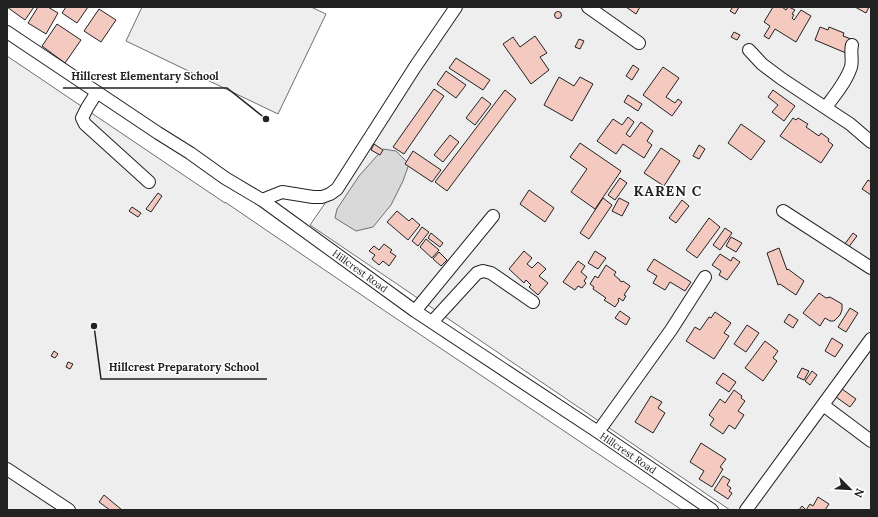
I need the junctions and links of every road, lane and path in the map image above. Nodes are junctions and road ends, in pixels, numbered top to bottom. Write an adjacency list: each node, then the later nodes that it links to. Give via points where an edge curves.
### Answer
1 (456, 7): 11 (street, via 336,189 322,197 282,192)
2 (588, 7): 4 (street)
3 (7, 32): 7 (street, Hillcrest Road)
4 (639, 43)
5 (852, 45): 8 (street, via 851,66)
6 (749, 50): 8 (street, via 782,79)
7 (97, 92): 10 (street, via 82,118 85,124); 11 (street, Hillcrest Road)
8 (826, 107): 9 (street)
9 (871, 142)
10 (149, 182)
11 (262, 200): 17 (street, Hillcrest Road)
12 (783, 211): 14 (street)
13 (493, 216): 17 (street)
14 (871, 268)
15 (705, 277): 21 (street, via 671,330)
16 (533, 302): 18 (street, via 491,273 483,271 477,273)
17 (415, 311): 18 (street, Hillcrest Road)
18 (432, 322): 21 (street, Hillcrest Road)
19 (871, 338): 20 (street)
20 (823, 404): 22 (street); 26 (street)
21 (598, 432): 25 (street, Hillcrest Road)
22 (871, 441)
23 (7, 469): 24 (street)
24 (70, 510)
25 (712, 510)
26 (746, 510)

